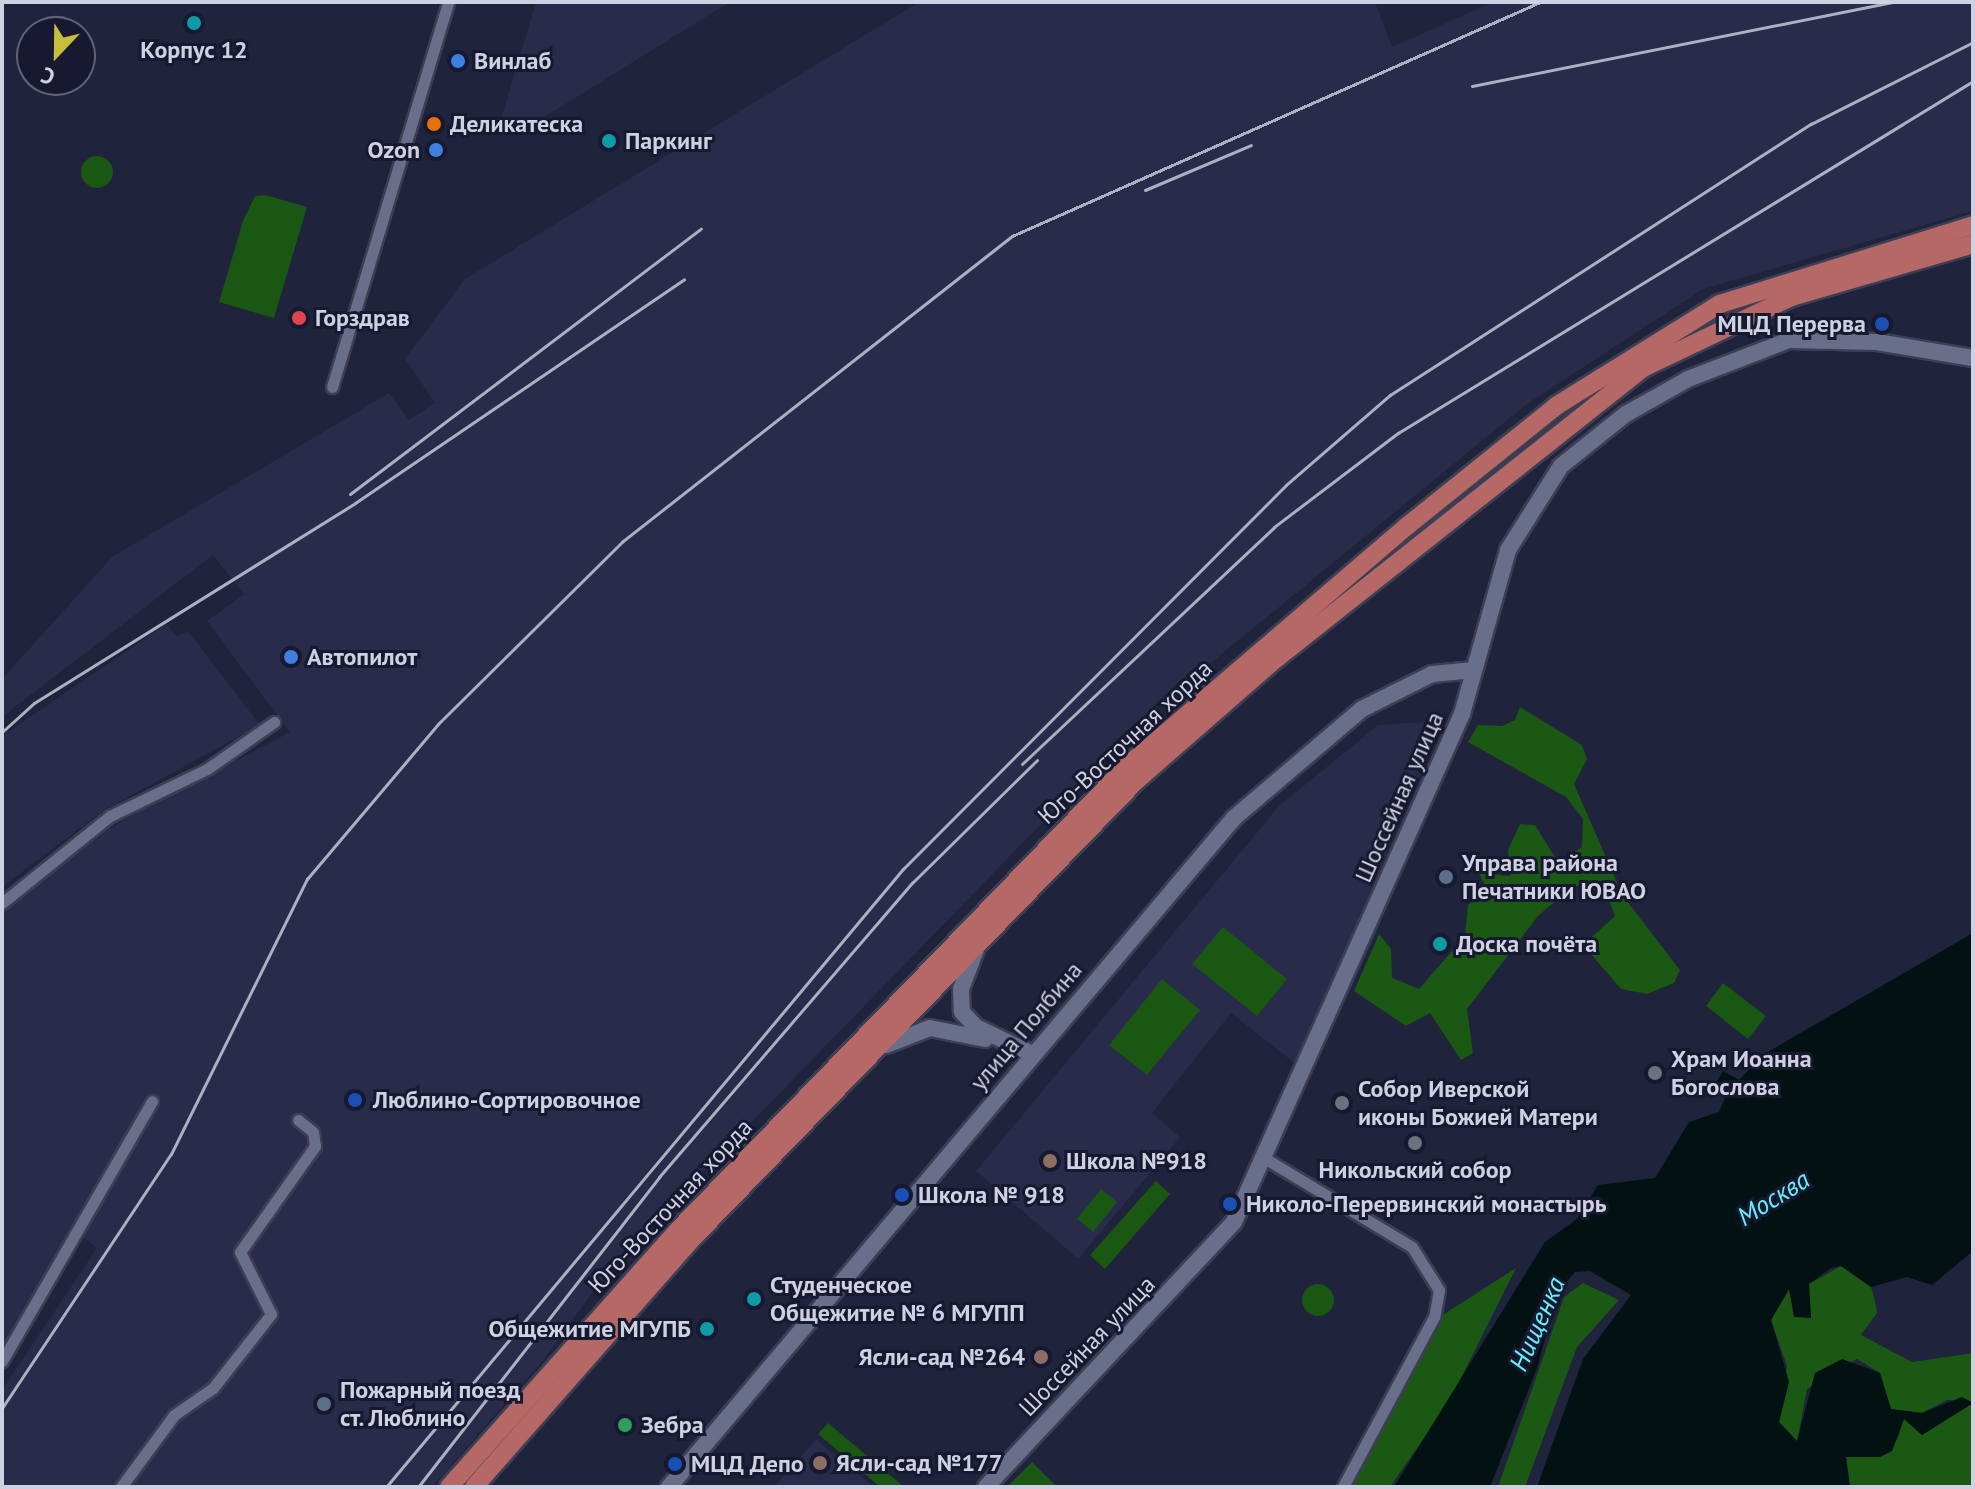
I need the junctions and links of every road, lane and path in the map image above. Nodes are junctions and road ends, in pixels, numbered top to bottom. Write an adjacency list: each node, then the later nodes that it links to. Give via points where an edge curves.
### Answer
1 (448, 2): 5 (street)
2 (1973, 225): 18 (main road, Юго-Восточная хорда, via 1720,304 1582,388 1407,526 1127,766 678,1230)
3 (1973, 244): 9 (main road, Юго-Восточная хорда, via 1726,323 1579,413 1137,780)
4 (1973, 358): 6 (main road, Шоссейная улица, via 1863,340 1789,340 1744,353 1626,414 1561,466 1526,514)
5 (332, 387)
6 (1474, 670): 12 (main road, улица Полбина, via 1396,688 1268,785); 15 (main road, Шоссейная улица, via 1462,714)
7 (274, 722): 8 (street, via 207,769 110,816)
8 (2, 903)
9 (976, 948): 10 (main road, via 961,989 962,1012); 11 (main road, Юго-Восточная хорда)
10 (1011, 1044): 11 (main road, via 930,1028); 12 (main road)
11 (877, 1050): 19 (main road, Юго-Восточная хорда, via 688,1243)
12 (1032, 1054): 20 (main road, улица Полбина)
13 (152, 1101): 16 (street)
14 (298, 1120): 17 (street, via 313,1132 315,1146 239,1262 271,1314 213,1388 174,1415)
15 (1266, 1159): 21 (main road, Шоссейная улица, via 1220,1241); 22 (street, via 1412,1247 1439,1290 1434,1317)
16 (2, 1361)
17 (121, 1487)
18 (449, 1487)
19 (474, 1487)
20 (669, 1487)
21 (986, 1487)
22 (1343, 1487)

